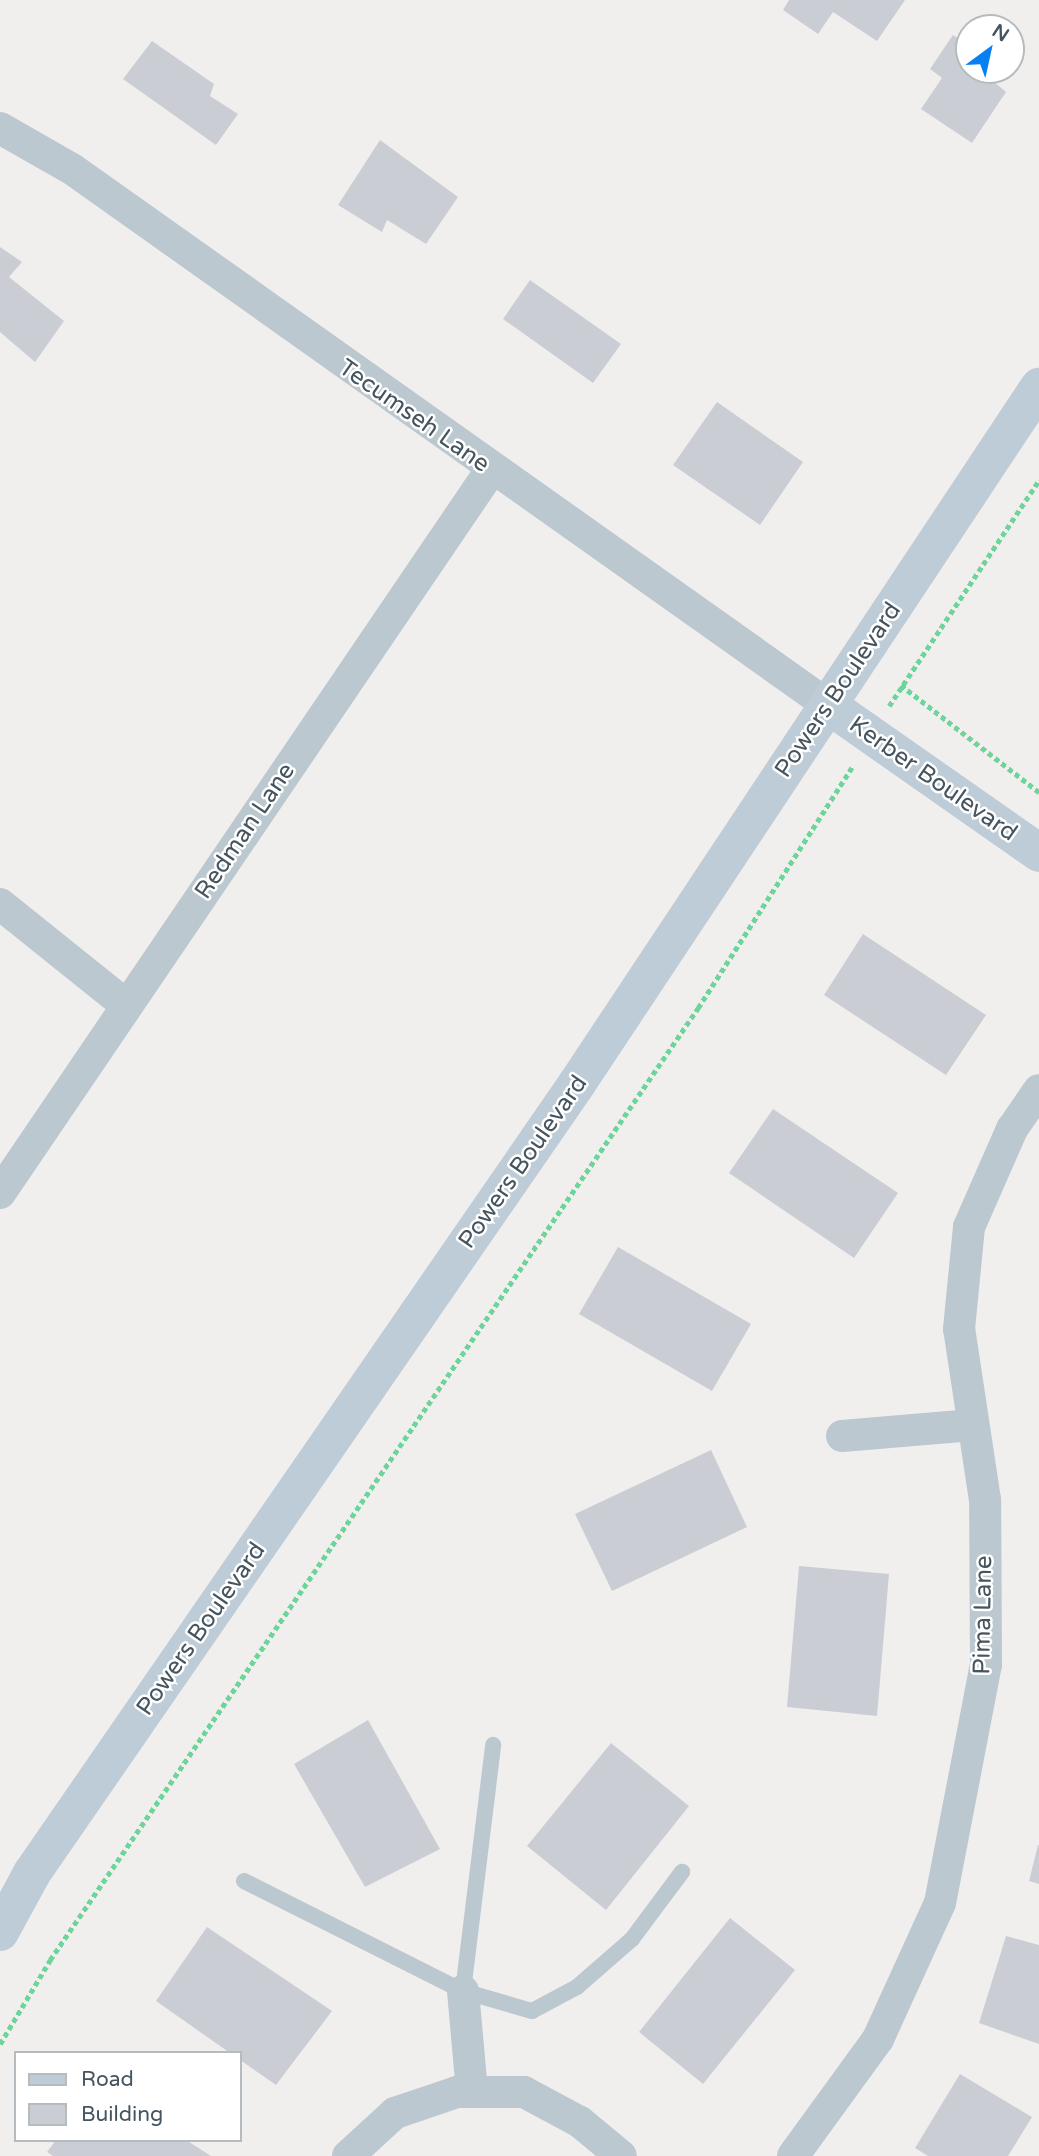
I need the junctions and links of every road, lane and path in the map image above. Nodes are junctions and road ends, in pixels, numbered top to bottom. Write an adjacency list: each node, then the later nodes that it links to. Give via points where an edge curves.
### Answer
1 (0, 128): 3 (street, Tecumseh Lane, via 72,169)
2 (1039, 387): 6 (main road, Powers Boulevard)
3 (491, 470): 6 (street, Tecumseh Lane); 11 (street, Redman Lane)
4 (1039, 480): 5 (path)
5 (901, 685): 7 (path); 8 (path)
6 (828, 705): 7 (main road, Kerber Boulevard); 19 (main road, Powers Boulevard, via 576,1085 32,1873)
7 (872, 736): 9 (main road, Kerber Boulevard); 21 (path, via 698,1008 81,1914)
8 (1039, 792)
9 (1039, 853)
10 (0, 904): 11 (street)
11 (126, 1005): 13 (street, Redman Lane)
12 (1039, 1090): 14 (street, Pima Lane, via 1012,1129 969,1227 959,1329)
13 (0, 1193)
14 (973, 1425): 15 (street); 25 (street, Pima Lane, via 985,1500 986,1665 940,1903 878,2039)
15 (842, 1436)
16 (493, 1745): 20 (lane)
17 (682, 1872): 20 (lane, via 632,1939 577,1987 532,2011)
18 (244, 1881): 20 (lane)
19 (0, 1932)
20 (463, 1991): 22 (street)
21 (0, 2045)
22 (472, 2092): 23 (street, via 395,2113); 24 (street, via 524,2092 580,2122)
23 (348, 2156)
24 (621, 2156)
25 (793, 2156)

